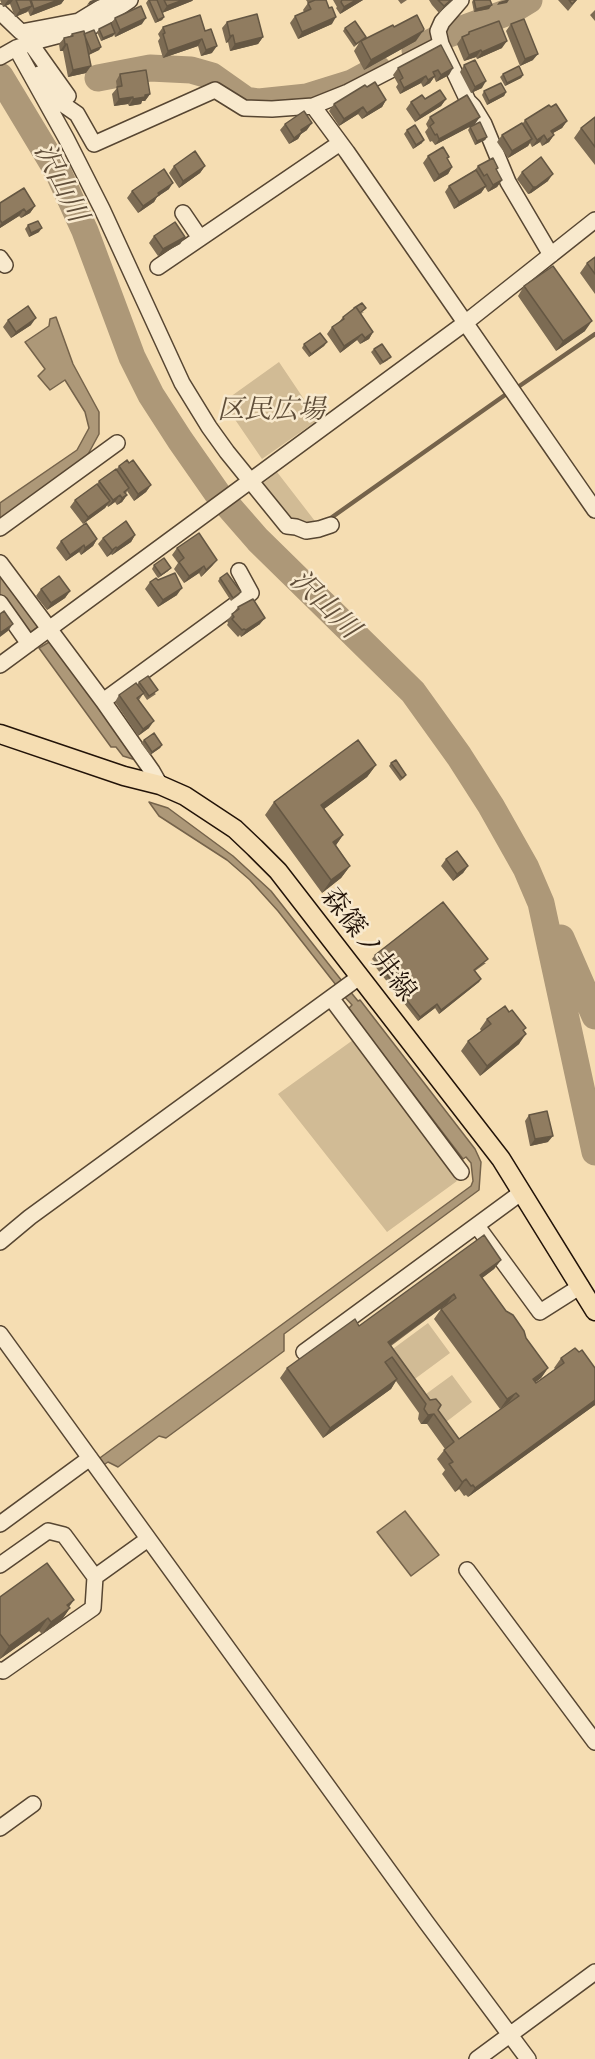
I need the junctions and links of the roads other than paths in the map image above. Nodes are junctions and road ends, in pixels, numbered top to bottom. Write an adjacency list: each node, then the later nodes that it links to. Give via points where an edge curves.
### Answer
1 (112, 0): 6 (street, via 79,21)
2 (130, 0): 6 (street, via 91,27)
3 (461, 0): 5 (street, via 442,22)
4 (0, 12): 6 (street)
5 (440, 37): 7 (street, via 348,92); 12 (street, via 508,182)
6 (16, 46): 7 (street, via 64,105 77,114 94,144 215,90 244,108); 16 (street, via 102,209 182,383)
7 (314, 106): 8 (street)
8 (339, 143): 11 (street); 14 (street)
9 (183, 213): 11 (street)
10 (595, 220): 12 (street)
11 (200, 238): 13 (street)
12 (551, 255): 14 (street)
13 (158, 267)
14 (465, 323): 16 (street); 17 (street)
15 (117, 443): 19 (street)
16 (249, 482): 18 (street, via 287,526 306,531); 23 (street)
17 (595, 510)
18 (332, 525)
19 (0, 528)
20 (0, 563): 23 (street)
21 (240, 572): 26 (street, via 251,593)
22 (0, 603): 24 (street)
23 (48, 630): 24 (street); 26 (street)
24 (30, 644): 25 (street)
25 (0, 665)
26 (103, 701): 28 (street)
27 (0, 734): 28 (main road, 森篠ノ井線)
28 (160, 785): 29 (main road, 森篠ノ井線, via 185,796 235,829 255,848 278,872)
29 (358, 978): 30 (street); 32 (main road, 森篠ノ井線, via 501,1159)
30 (331, 998): 31 (street); 34 (street)
31 (461, 1172)
32 (522, 1192): 33 (street); 35 (main road, 森篠ノ井線)
33 (477, 1226): 35 (street, via 540,1312); 38 (street)
34 (0, 1242)
35 (581, 1286): 36 (main road, 森篠ノ井線)
36 (595, 1311)
37 (0, 1334): 39 (street)
38 (304, 1352)
39 (90, 1458): 40 (street); 41 (street)
40 (0, 1524)
41 (148, 1539): 44 (street); 50 (street)
42 (0, 1565): 44 (street, via 48,1531 64,1535)
43 (467, 1570): 46 (street)
44 (95, 1577): 45 (street, via 93,1608)
45 (0, 1671)
46 (595, 1743)
47 (33, 1804): 48 (street)
48 (0, 1828)
49 (595, 1972): 50 (street)
50 (510, 2035): 51 (street); 52 (street)
51 (477, 2059)
52 (528, 2059)

